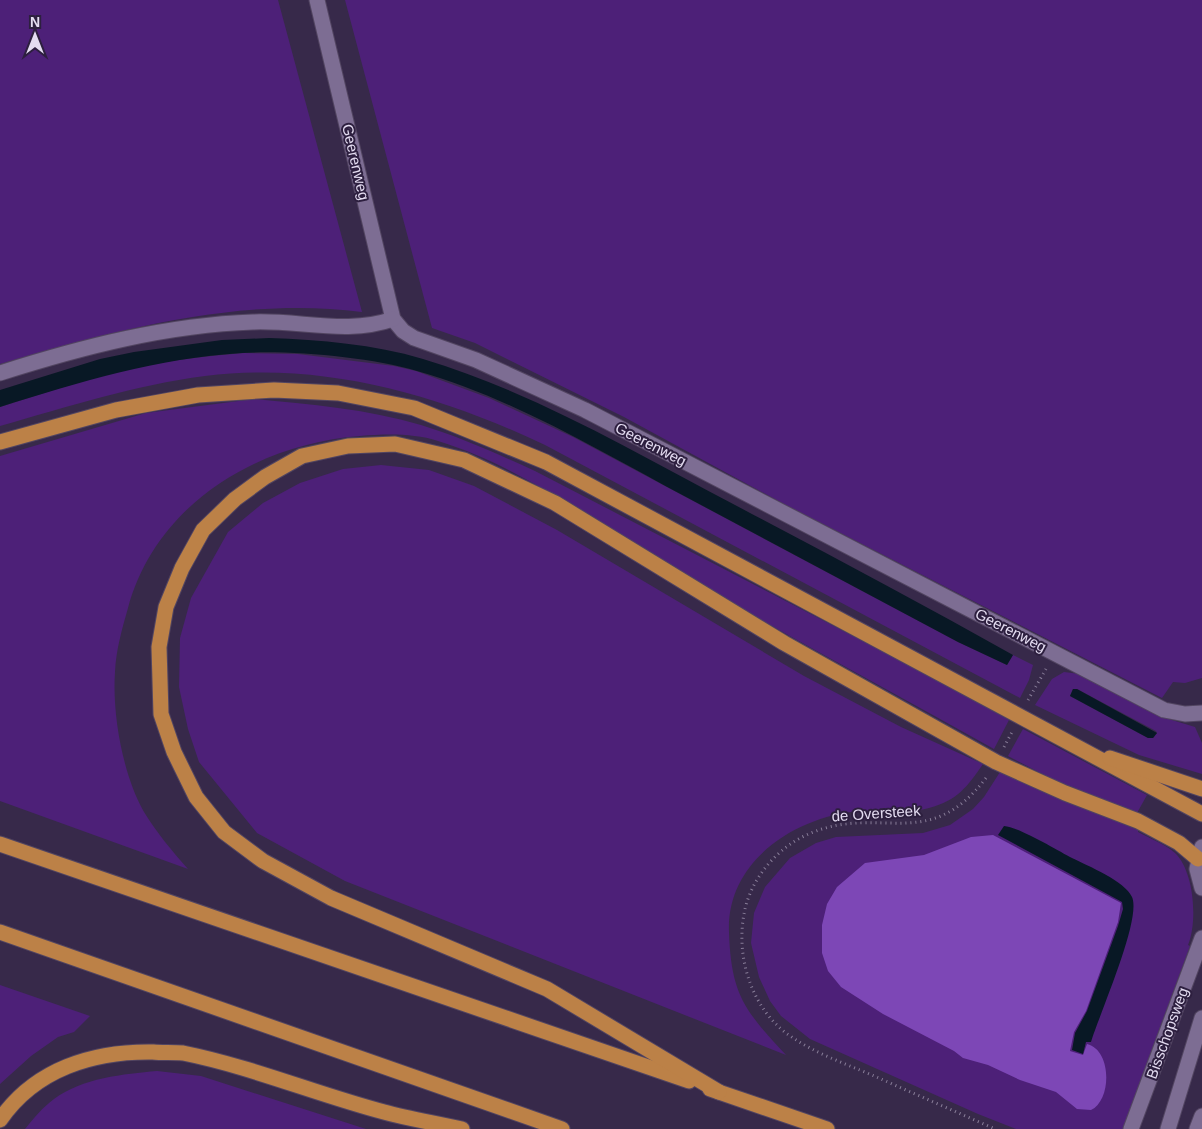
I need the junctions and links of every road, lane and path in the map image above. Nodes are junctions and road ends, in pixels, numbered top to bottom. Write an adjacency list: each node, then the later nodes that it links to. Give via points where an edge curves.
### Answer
1 (317, 0): 2 (street, Geerenweg)
2 (393, 319): 3 (street, via 359,327 254,322 186,328 124,338); 5 (street, Geerenweg, via 414,338 476,360 585,410)
3 (0, 373)
4 (0, 442): 7 (highway, via 116,410 198,395 274,390 338,393 414,408 546,462)
5 (1055, 652): 6 (street, Geerenweg, via 1164,710); 7 (path, de Oversteek)
6 (1202, 713)
7 (1020, 717): 8 (highway); 9 (path, de Oversteek)
8 (1079, 748): 10 (highway, via 1165,774); 11 (highway)
9 (996, 762): 13 (highway, via 1138,821); 18 (highway, via 784,643 555,503 464,460 395,444 348,446 302,456 250,488 203,530 166,607 159,647 161,714 174,752 196,797 224,832 263,861 330,898 547,989); 24 (path, de Oversteek, via 971,798 941,817 916,823 859,823 826,828 787,847 766,867 752,891 745,910 741,940 751,985 762,1005 785,1032 820,1052)
10 (1202, 789)
11 (1202, 814)
12 (0, 844): 18 (highway)
13 (1200, 853): 14 (street, via 1198,875)
14 (1202, 888)
15 (0, 932): 22 (highway)
16 (1202, 938): 25 (street, Bisschopsweg)
17 (1202, 1018): 26 (street, Bisschopsweg)
18 (719, 1092): 23 (highway)
19 (1202, 1116): 27 (street)
20 (0, 1120): 21 (highway, via 19,1096 55,1071 85,1059 137,1052 181,1053 239,1067 384,1112)
21 (462, 1129)
22 (562, 1129)
23 (827, 1129)
24 (995, 1129)
25 (1131, 1129)
26 (1168, 1129)
27 (1197, 1129)

